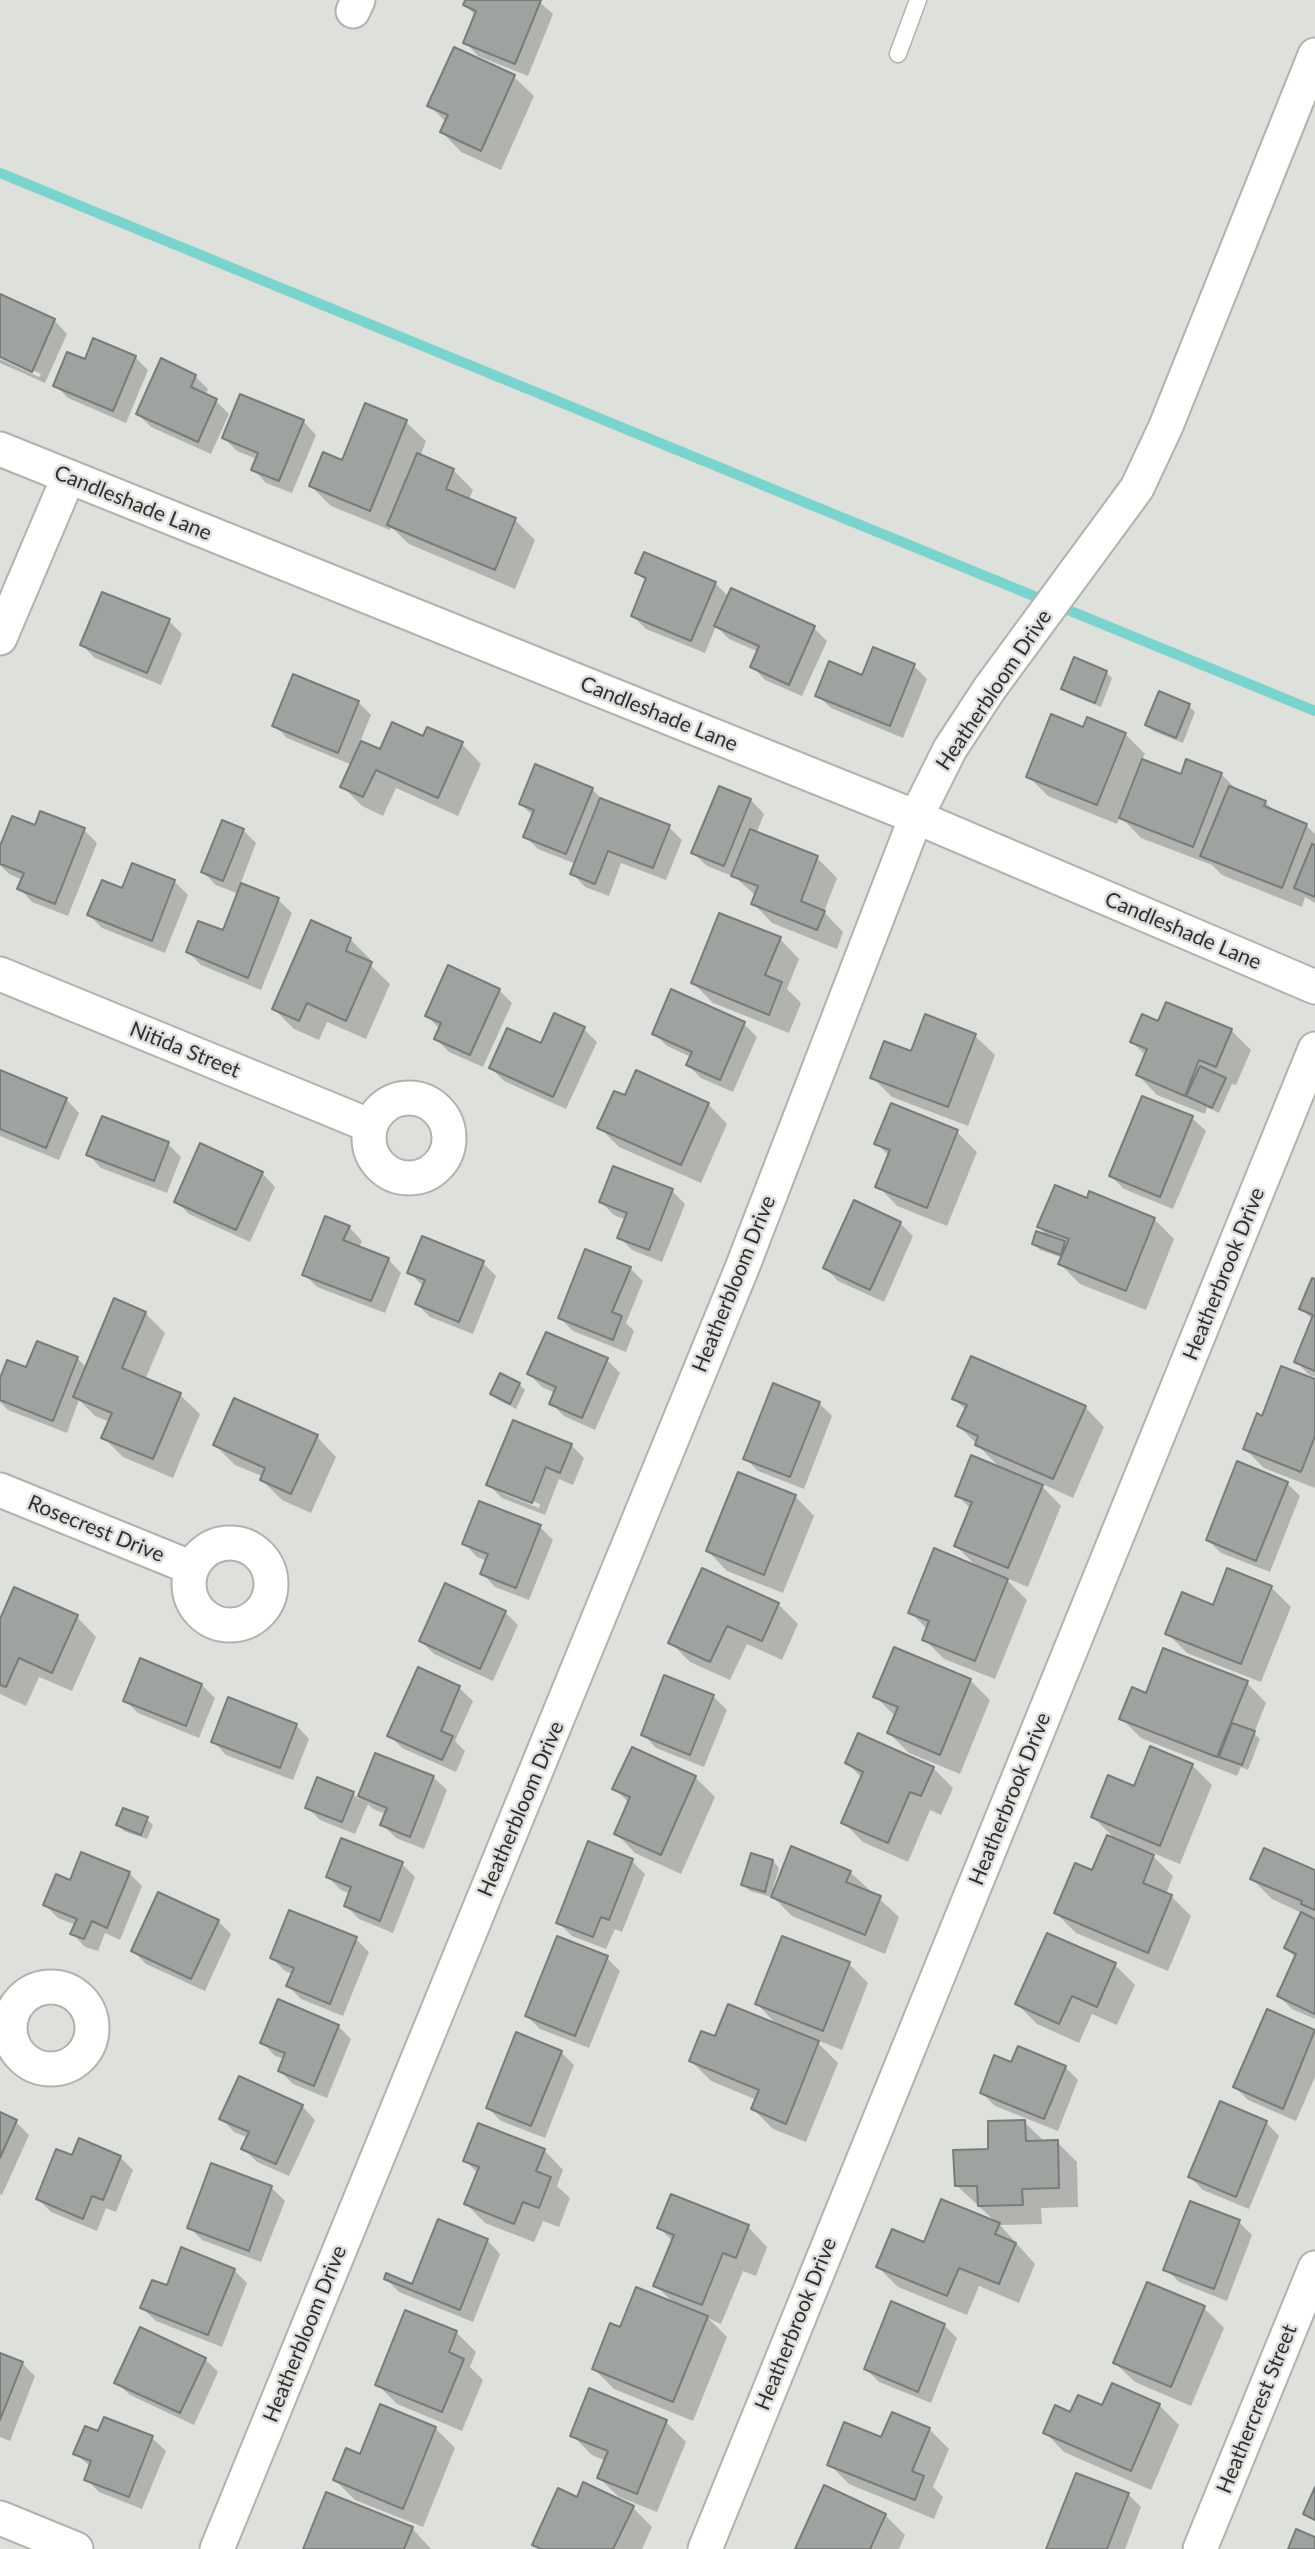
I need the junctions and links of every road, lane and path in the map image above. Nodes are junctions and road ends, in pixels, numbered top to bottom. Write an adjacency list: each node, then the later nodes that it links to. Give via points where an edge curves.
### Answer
1 (918, 0): 2 (lane)
2 (898, 54)
3 (1315, 55): 7 (street, Heatherbloom Drive, via 1137,488 950,749)
4 (0, 449): 5 (street, Candleshade Lane)
5 (68, 478): 6 (street); 7 (street, Candleshade Lane)
6 (0, 638)
7 (916, 817): 9 (street, Candleshade Lane); 17 (street, Heatherbloom Drive, via 742,1268)
8 (0, 974): 11 (street, Nitida Street)
9 (1315, 987)
10 (1315, 1049): 18 (street, Heatherbrook Drive)
11 (371, 1126)
12 (0, 1490): 13 (street, Rosecrest Drive)
13 (192, 1568)
14 (1315, 2269): 19 (street, Heathercrest Street)
15 (0, 2518): 16 (street)
16 (76, 2549)
17 (218, 2549)
18 (705, 2549)
19 (1200, 2549)

